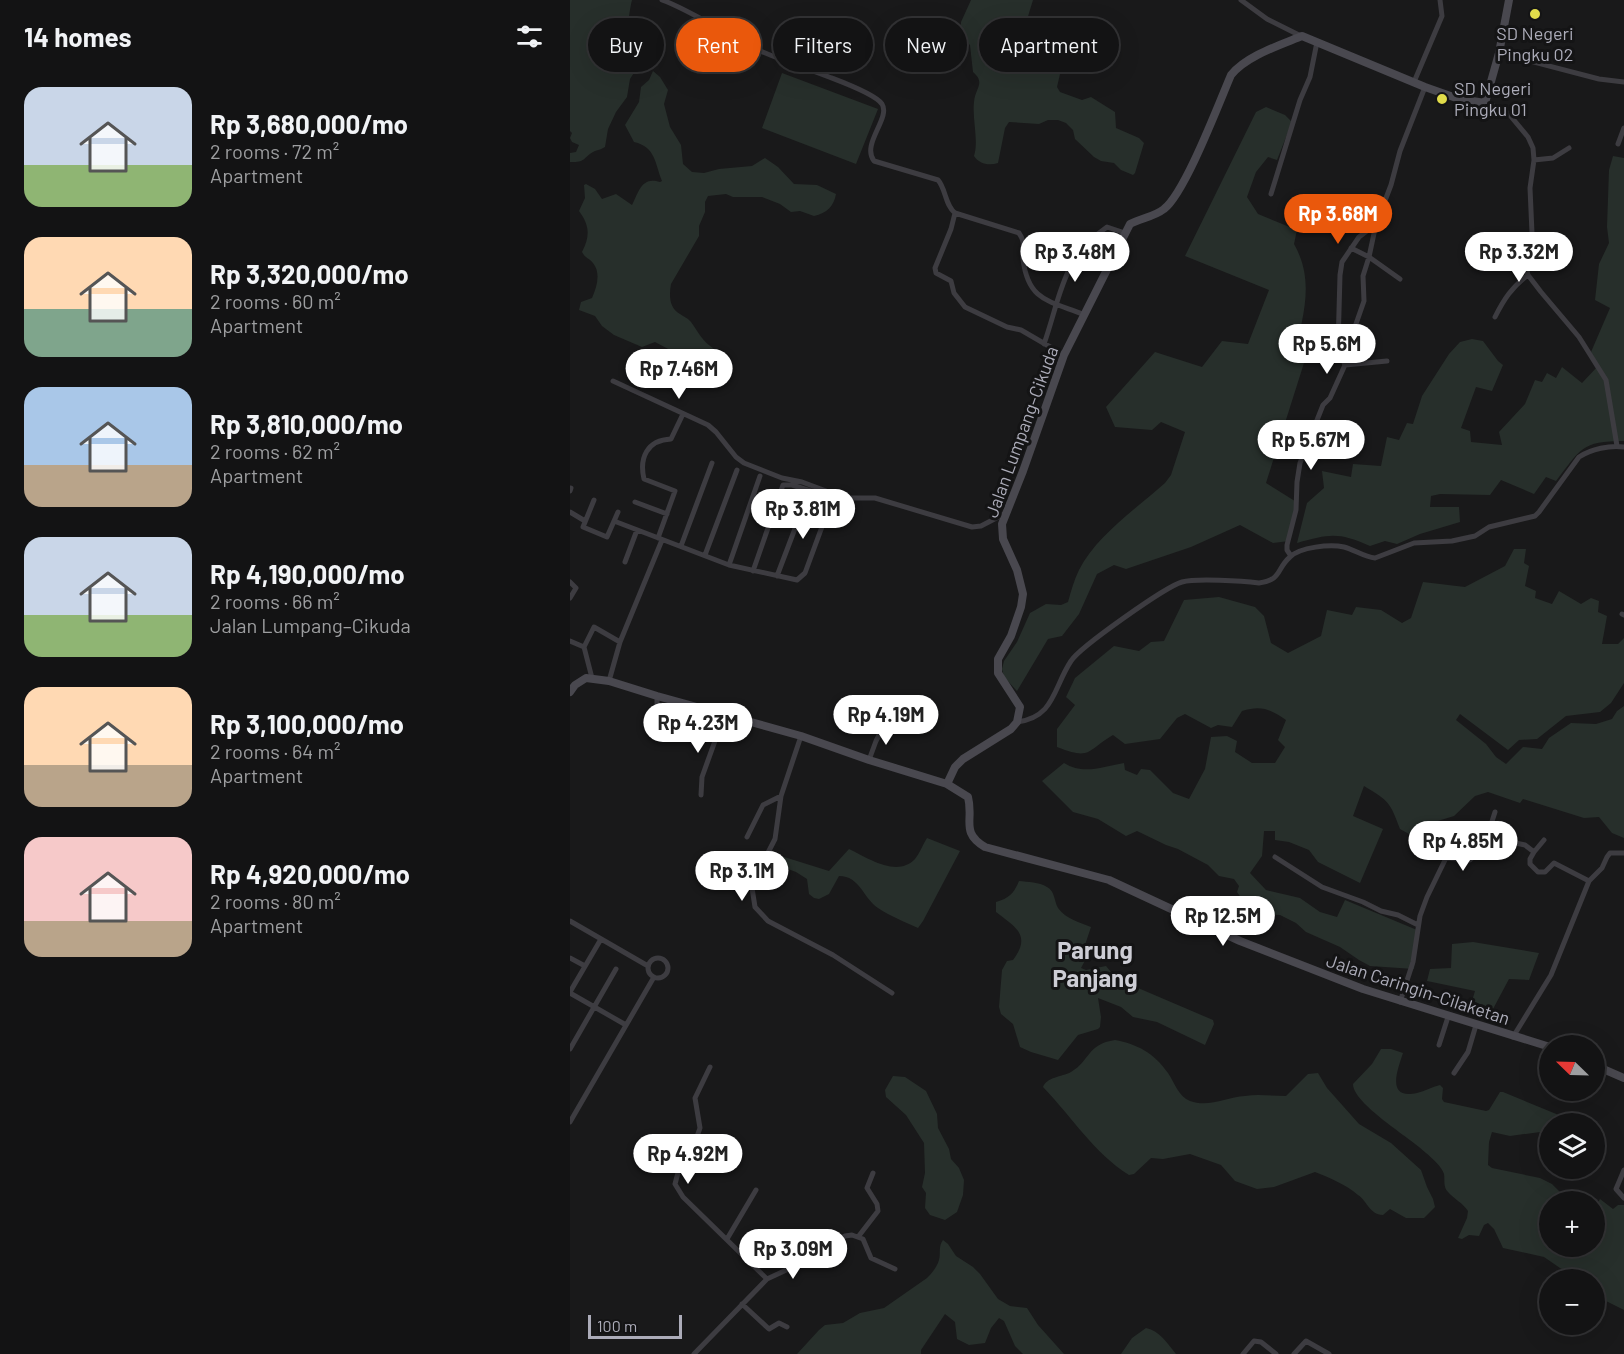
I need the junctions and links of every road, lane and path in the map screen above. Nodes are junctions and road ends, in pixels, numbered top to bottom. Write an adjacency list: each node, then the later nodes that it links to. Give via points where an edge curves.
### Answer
1 (662, 0): 8 (street)
2 (1241, 0): 5 (street, via 1267,19)
3 (1440, 0): 10 (street, via 1442,16)
4 (1509, 0): 7 (street)
5 (1302, 36): 6 (street); 21 (street, via 1236,69 1174,198 1156,214 1130,224)
6 (1317, 42): 10 (street); 18 (street, via 1310,76)
7 (1499, 53): 11 (street); 13 (street)
8 (773, 56)
9 (816, 72): 19 (street, via 880,102 884,109 871,145 871,158 938,180)
10 (1414, 82): 12 (street)
11 (1624, 82)
12 (1425, 87): 13 (street); 20 (street)
13 (1485, 103): 17 (street, via 1500,108 1519,124 1528,137)
14 (1624, 128): 15 (street)
15 (1618, 144)
16 (1569, 148): 17 (street, via 1553,158)
17 (1534, 160): 24 (street, via 1530,188 1532,233 1524,260)
18 (1271, 194)
19 (955, 213): 26 (street, via 1019,233 1024,239 1023,261 1032,290); 29 (street, via 936,273 951,281 954,293 965,307)
20 (1376, 224): 22 (street); 23 (street)
21 (1125, 232): 26 (street, via 1107,227 1076,256); 27 (street, Jalan Lumpang–Cikuda)
22 (1351, 248): 23 (street); 30 (street, via 1342,262 1340,275)
23 (1369, 257): 25 (street); 30 (street, via 1359,317 1350,341)
24 (1528, 275): 28 (street, via 1514,285); 36 (street, via 1579,337 1606,380)
25 (1400, 279)
26 (1056, 304): 27 (street); 29 (street)
27 (1083, 314): 31 (street, Jalan Lumpang–Cikuda)
28 (1495, 317)
29 (1044, 344): 31 (street)
30 (1338, 347): 33 (street)
31 (1064, 355): 49 (street, Jalan Lumpang–Cikuda)
32 (1387, 361): 33 (street)
33 (1345, 365): 56 (street, via 1330,398 1324,402 1300,464 1296,510 1287,545)
34 (613, 381): 35 (street)
35 (683, 414): 41 (street, via 708,425 744,463); 48 (street, via 671,439 659,440 649,449 641,467 644,479 675,491)
36 (1617, 446): 37 (street); 56 (street, via 1579,457 1539,512 1530,518 1507,521 1475,536 1406,545 1375,558 1338,547 1308,548)
37 (1624, 447)
38 (712, 463): 54 (street)
39 (736, 470): 55 (street)
40 (760, 476): 58 (street)
41 (840, 496): 49 (street, via 875,498 972,528); 59 (street, via 832,498 783,485)
42 (807, 497): 60 (street)
43 (594, 500): 50 (street)
44 (635, 502): 48 (street)
45 (830, 505): 60 (street, via 805,573 796,580)
46 (570, 512): 50 (street)
47 (618, 512): 51 (street)
48 (667, 514): 53 (street)
49 (1004, 514): 71 (street, Jalan Lumpang–Cikuda, via 1003,538 1023,594 1011,636 998,659 998,673 1020,707)
50 (585, 521): 51 (street, via 583,527 607,537)
51 (614, 521): 52 (street)
52 (637, 530): 53 (street); 57 (street)
53 (660, 539): 54 (street); 64 (street)
54 (681, 546): 55 (street)
55 (705, 555): 58 (street)
56 (1291, 556): 71 (street, via 1271,581 1184,581 1171,586 1071,659 1045,710)
57 (625, 562)
58 (729, 565): 59 (street)
59 (753, 571): 60 (street)
60 (777, 576)
61 (570, 582): 62 (street, via 576,588)
62 (570, 598)
63 (570, 641): 65 (street)
64 (620, 642): 65 (street, via 594,627); 67 (street)
65 (584, 647): 66 (street)
66 (592, 678): 67 (street); 68 (street, via 579,681)
67 (609, 681): 69 (street)
68 (570, 692)
69 (657, 696): 70 (street); 74 (street)
70 (724, 716): 73 (street); 77 (street, via 702,777)
71 (1017, 722): 76 (street, via 1006,734 963,759)
72 (885, 724): 75 (street)
73 (801, 736): 75 (street); 78 (street)
74 (657, 737)
75 (869, 760): 76 (street)
76 (947, 784): 97 (street, Jalan Caringin–Cilaketan, via 968,797 970,833 985,847 1109,880 1240,941)
77 (701, 795)
78 (781, 796): 80 (street, via 763,805); 96 (street, via 775,839 752,888 754,907 768,921 833,955)
79 (1495, 812): 81 (street)
80 (747, 837)
81 (1486, 837): 83 (street, via 1525,845); 88 (street, via 1470,860 1446,858)
82 (1544, 840): 83 (street)
83 (1534, 852): 86 (street, via 1530,864 1538,872 1545,872 1554,863)
84 (1624, 853): 86 (street, via 1610,853)
85 (1275, 857): 88 (street, via 1322,887)
86 (1589, 881): 102 (street, via 1551,975)
87 (570, 921): 89 (street)
88 (1418, 925): 97 (street, via 1413,962)
89 (601, 939): 91 (street); 92 (street)
90 (570, 958): 91 (street)
91 (585, 966): 95 (street)
92 (648, 966): 94 (street); 94 (street, via 654,958 666,962 665,974)
93 (616, 969): 98 (street)
94 (654, 977): 100 (street)
95 (570, 992): 98 (street)
96 (892, 993)
97 (1400, 1002): 99 (street, Jalan Caringin–Cilaketan)
98 (594, 1007): 100 (street); 105 (street)
99 (1448, 1017): 101 (street, Jalan Caringin–Cilaketan); 104 (street)
100 (626, 1025): 110 (street)
101 (1476, 1025): 102 (street, Jalan Caringin–Cilaketan); 108 (street, via 1468,1052)
102 (1512, 1037): 103 (street, Jalan Caringin–Cilaketan)
103 (1539, 1043)
104 (1439, 1045)
105 (570, 1049)
106 (710, 1067): 116 (street, via 695,1098 700,1122 698,1135 679,1168 675,1184 683,1197)
107 (1605, 1070): 109 (street)
108 (1454, 1073)
109 (1624, 1078)
110 (570, 1122)
111 (1624, 1170): 114 (street, via 1616,1189)
112 (873, 1173): 115 (street, via 867,1188 878,1204 878,1211)
113 (756, 1190): 116 (street)
114 (1624, 1198)
115 (858, 1237): 117 (street, via 867,1245 871,1258); 118 (street, via 845,1236)
116 (727, 1239): 118 (street)
117 (895, 1269)
118 (768, 1279): 119 (street)
119 (742, 1304): 120 (street, via 769,1329 779,1323); 121 (street)
120 (787, 1327)
121 (694, 1354)
122 (1243, 1354): 123 (street, via 1254,1341)
123 (1276, 1354)
124 (1294, 1354): 125 (street, via 1306,1341)
125 (1329, 1354)

